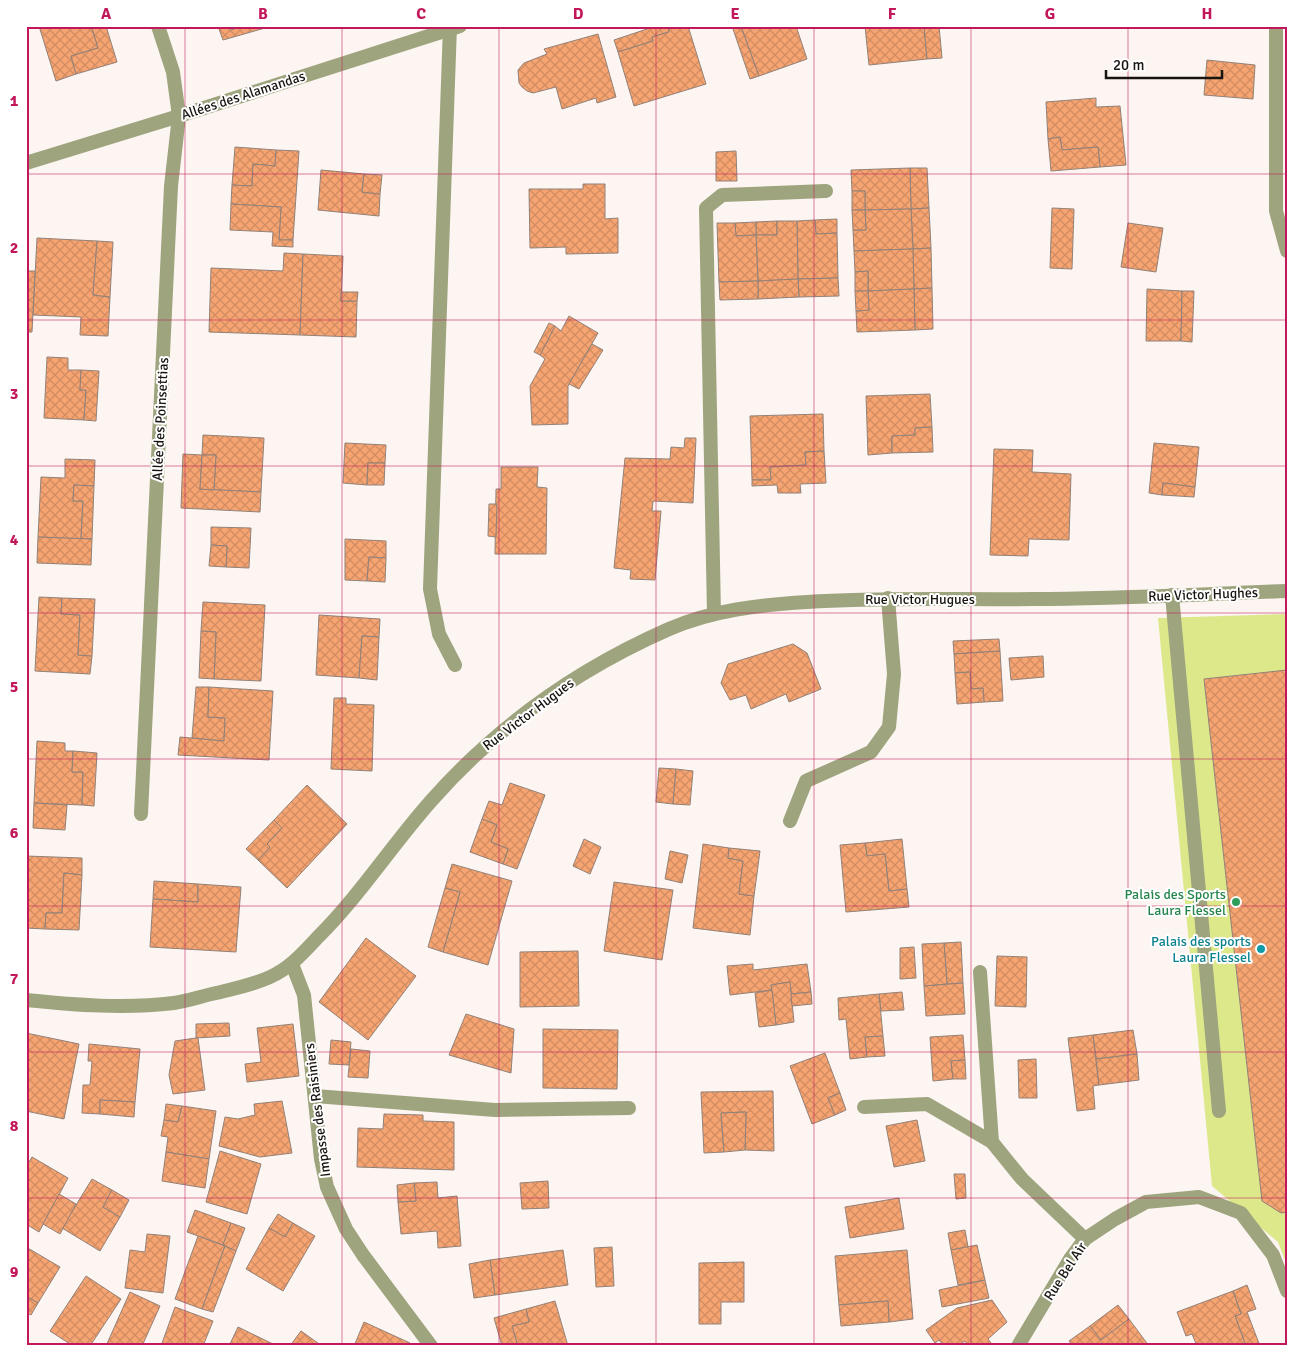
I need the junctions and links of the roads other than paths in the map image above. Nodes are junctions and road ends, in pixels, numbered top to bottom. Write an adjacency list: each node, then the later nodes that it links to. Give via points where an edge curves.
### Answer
1 (158, 26): 4 (street, Allée des Poinsettias, via 173,72)
2 (1276, 26): 7 (street, via 1276,211)
3 (453, 27): 4 (street, Allées des Alamandas); 13 (street, via 430,589 439,634)
4 (179, 116): 5 (street, Allées des Alamandas); 14 (street, Allée des Poinsettias, via 171,186)
5 (26, 162)
6 (826, 191): 12 (street, via 722,195 706,208)
7 (1287, 250)
8 (1287, 590): 9 (street, Rue Victor Hughes)
9 (1172, 595): 11 (street, Rue Victor Hughes); 22 (street)
10 (888, 598): 11 (street, Rue Victor Hugues); 12 (street, Rue Victor Hugues, via 758,605); 15 (street, via 894,674 889,727 871,752 806,781)
11 (1118, 598)
12 (714, 614): 16 (street, Rue Victor Hugues, via 670,629 586,671 495,737 430,802 338,918)
13 (456, 665)
14 (141, 814)
15 (790, 821)
16 (292, 964): 18 (street, Rue Victor Hugues, via 268,978 175,1003 100,1006); 19 (street, Impasse des Raisiniers, via 304,995)
17 (980, 972): 23 (street)
18 (26, 1000)
19 (315, 1096): 21 (street, via 495,1110); 26 (street, Impasse des Raisiniers, via 327,1188 346,1229)
20 (864, 1107): 23 (street, via 927,1104)
21 (629, 1108)
22 (1219, 1111)
23 (992, 1142): 24 (street, via 1022,1179)
24 (1084, 1240): 25 (street, Rue Bel Air, via 1146,1202 1199,1197 1240,1213 1273,1255); 27 (street, Rue Bel Air)
25 (1287, 1290)
26 (431, 1346)
27 (1018, 1346)

